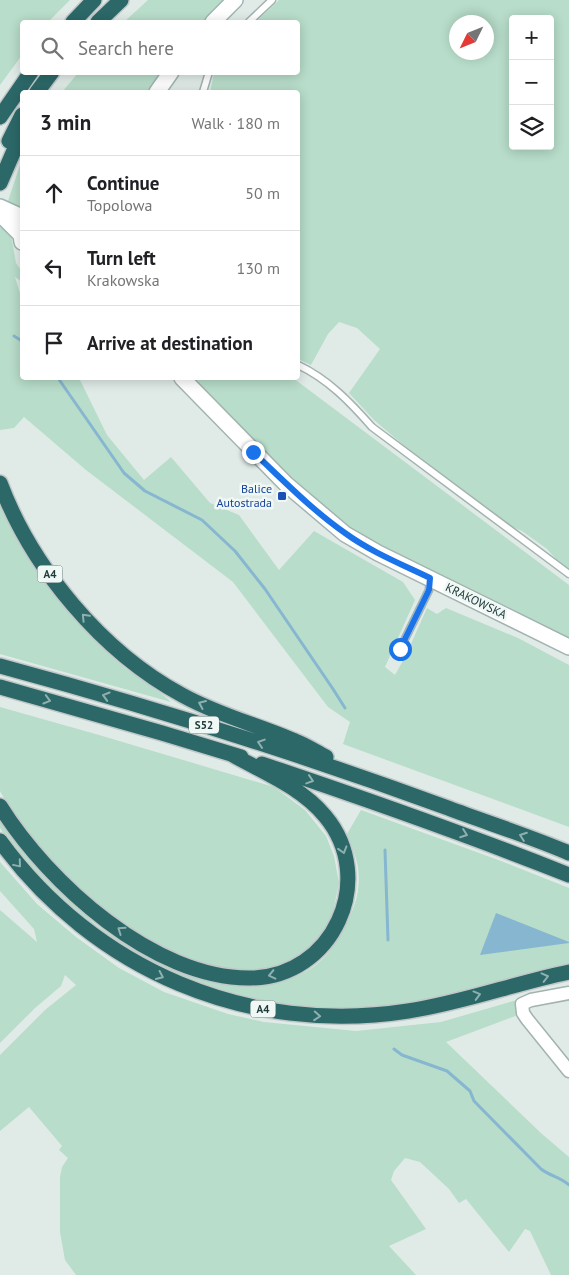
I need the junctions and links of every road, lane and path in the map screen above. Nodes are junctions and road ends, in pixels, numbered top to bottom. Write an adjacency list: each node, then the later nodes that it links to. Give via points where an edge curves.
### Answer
1 (94, 0): 5 (highway)
2 (121, 0): 6 (highway)
3 (235, 0): 7 (street)
4 (272, 0): 8 (lane)
5 (75, 20)
6 (100, 20)
7 (215, 20)
8 (251, 20)
9 (29, 75): 18 (highway)
10 (50, 75): 14 (highway)
11 (59, 75): 15 (highway)
12 (169, 75): 16 (street)
13 (208, 75): 17 (lane)
14 (38, 90)
15 (48, 90)
16 (158, 90)
17 (204, 90)
18 (0, 117)
19 (20, 120): 21 (highway)
20 (20, 135): 21 (highway)
21 (3, 163): 22 (highway)
22 (0, 184)
23 (0, 207): 25 (street)
24 (0, 214): 26 (street)
25 (20, 216)
26 (20, 235)
27 (300, 366): 30 (lane, via 327,382 372,427)
28 (184, 380): 31 (street, KRAKOWSKA, via 316,511 345,534)
29 (0, 483): 37 (highway, A4, one-way to 29, via 297,741 182,695 139,667 102,635 54,580 28,541)
30 (569, 574)
31 (430, 578): 32 (street, KRAKOWSKA); 33 (lane, via 429,590)
32 (569, 647)
33 (400, 649)
34 (0, 666): 37 (highway, S52, one-way to 34, via 174,715)
35 (0, 687): 36 (highway, S52, one-way to 36)
36 (231, 754): 38 (highway, one-way to 38, via 295,790 318,808 339,837 346,862 346,900 334,930 309,959 277,974 252,978 210,973 177,962 138,942 88,906 62,882 20,836); 41 (highway, one-way to 41, via 363,798)
37 (358, 775): 40 (highway, A4, one-way to 37)
38 (0, 806)
39 (0, 841): 42 (highway, A4, one-way to 42, via 52,900 110,947 162,977 199,992 243,1004 311,1015 376,1015 455,1001)
40 (569, 853)
41 (569, 875)
42 (569, 972)
43 (569, 993): 44 (street, via 522,1004 527,1019)
44 (569, 1071)

